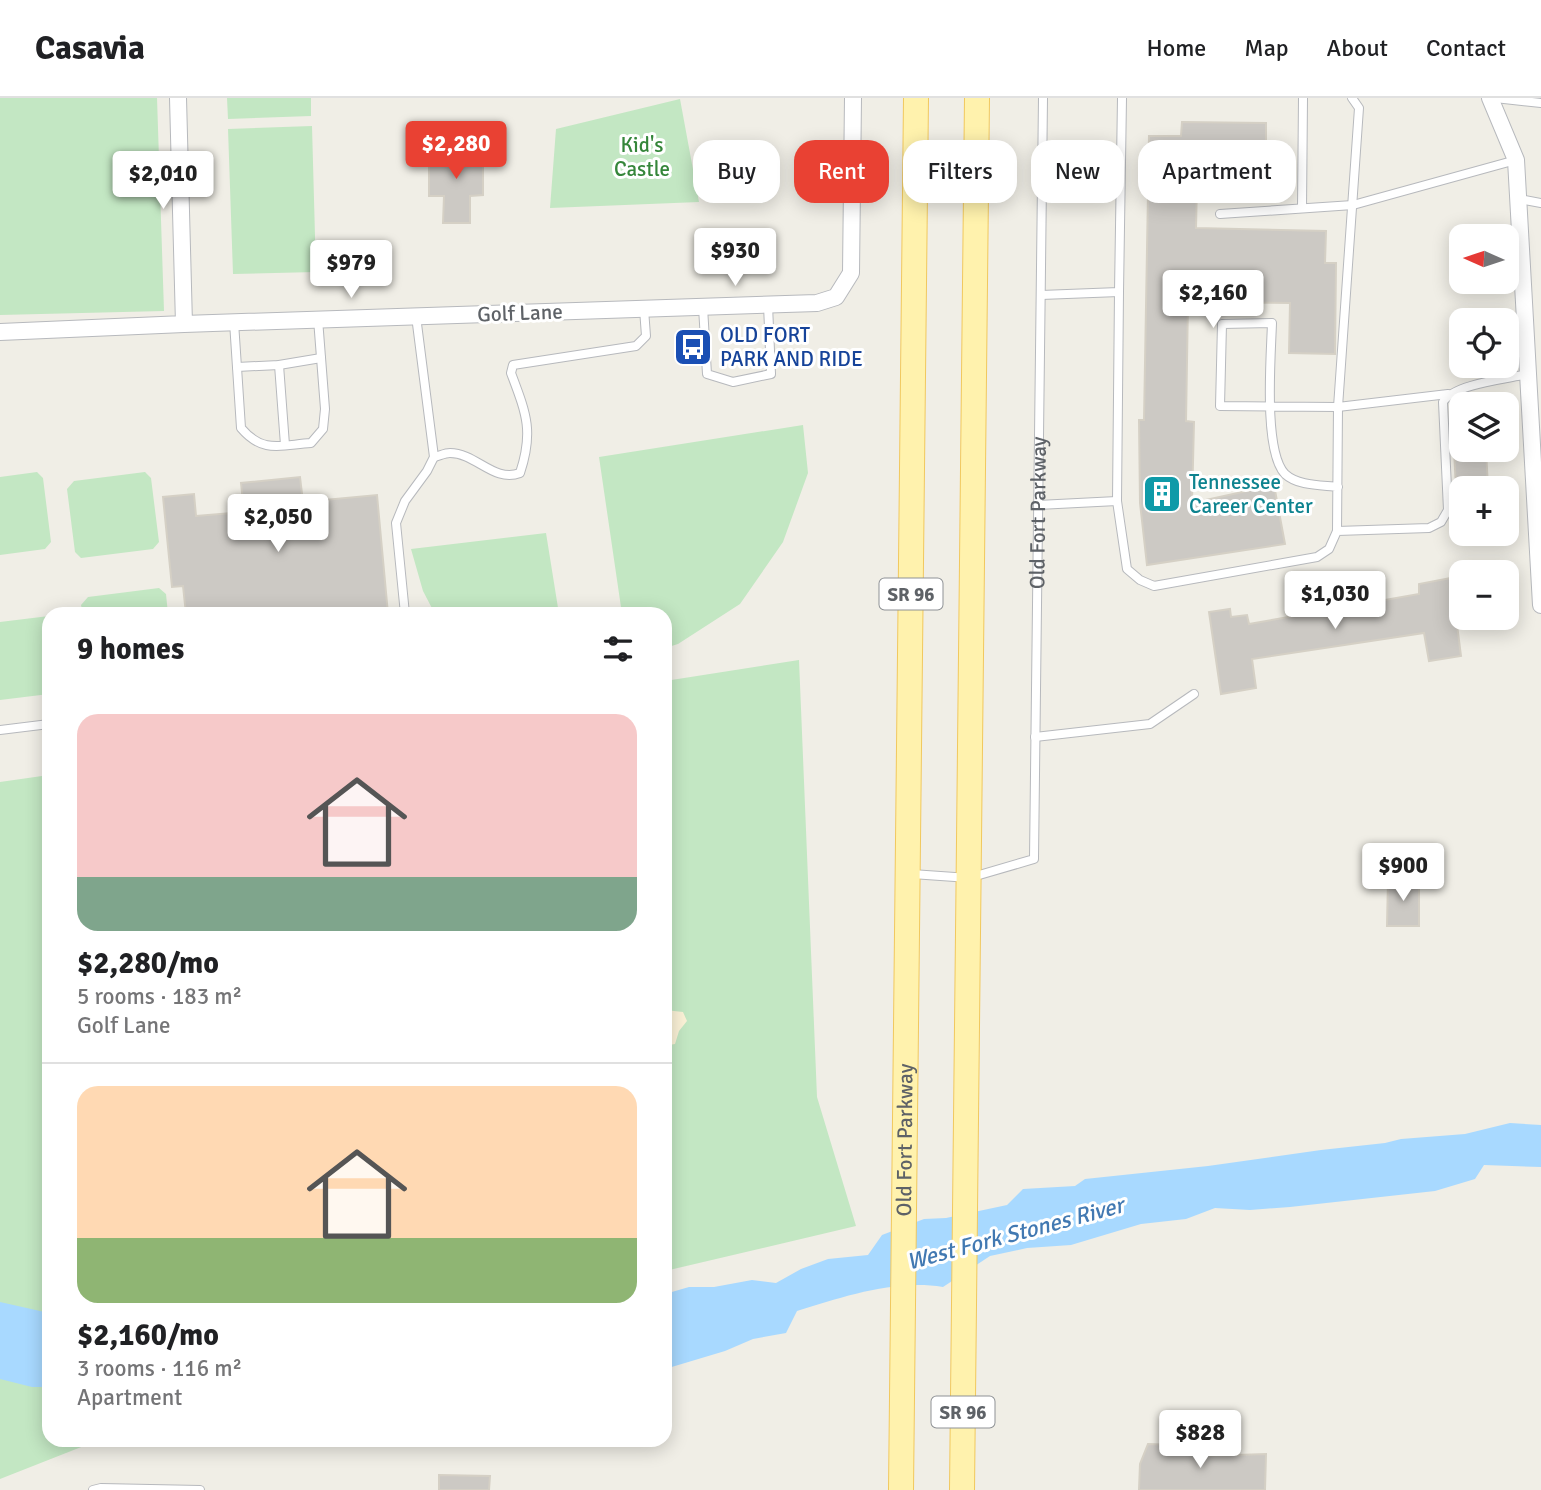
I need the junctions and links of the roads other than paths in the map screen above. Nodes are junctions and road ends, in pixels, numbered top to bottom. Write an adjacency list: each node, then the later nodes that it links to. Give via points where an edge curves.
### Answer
1 (178, 98): 25 (street)
2 (853, 98): 19 (street, Golf Lane, via 851,273 836,298)
3 (916, 98): 46 (main road, Old Fort Parkway / SR 96)
4 (977, 98): 47 (main road, SR 96)
5 (1043, 98): 18 (lane, Old Fort Parkway)
6 (1122, 98): 17 (lane)
7 (1303, 98): 15 (lane)
8 (1353, 98): 14 (lane, via 1359,108)
9 (1492, 98): 10 (lane); 11 (street)
10 (1541, 103)
11 (1516, 160): 12 (street); 14 (lane)
12 (1518, 199): 13 (lane); 30 (street)
13 (1541, 203)
14 (1353, 205): 15 (lane); 32 (lane)
15 (1303, 208): 16 (lane)
16 (1220, 214)
17 (1119, 292): 18 (lane); 37 (lane)
18 (1041, 295): 38 (lane, Old Fort Parkway)
19 (768, 305): 20 (street, Golf Lane); 20 (lane, via 771,374 733,382 707,374)
20 (703, 307): 21 (street, Golf Lane)
21 (644, 309): 22 (street, Golf Lane); 35 (lane, via 646,336 636,346 513,365 511,373 527,424 528,449 520,473 499,474 451,453)
22 (416, 316): 23 (street, Golf Lane); 35 (lane)
23 (318, 319): 24 (street, Golf Lane); 27 (lane)
24 (234, 322): 25 (street, Golf Lane); 29 (lane)
25 (184, 324): 26 (street, Golf Lane)
26 (0, 332)
27 (321, 358): 28 (lane); 34 (lane, via 323,429 312,443)
28 (279, 365): 29 (lane); 34 (lane)
29 (237, 367): 34 (lane, via 241,428 267,447)
30 (1528, 374): 31 (lane); 40 (street)
31 (1448, 394): 32 (lane); 39 (lane, via 1443,402 1448,510 1441,522 1429,528)
32 (1338, 407): 33 (lane); 36 (lane)
33 (1270, 408): 33 (lane, via 1220,405 1222,324 1272,323); 36 (lane, via 1275,454 1285,474 1302,483)
34 (285, 445)
35 (434, 457): 41 (lane, via 396,523)
36 (1338, 486): 39 (lane)
37 (1117, 501): 38 (lane); 39 (lane, via 1127,569 1154,586 1317,557 1329,550)
38 (1038, 505): 45 (lane, Old Fort Parkway)
39 (1337, 531)
40 (1541, 605)
41 (404, 607)
42 (1194, 694): 45 (lane, via 1150,724)
43 (42, 725): 44 (lane)
44 (0, 730)
45 (1035, 737): 47 (lane, Old Fort Parkway, via 1034,859)
46 (908, 874): 47 (lane, Old Fort Parkway); 50 (main road, Old Fort Parkway / SR 96)
47 (969, 878): 51 (main road, SR 96)
48 (93, 1490): 49 (lane)
49 (200, 1490)
50 (901, 1490)
51 (962, 1490)

